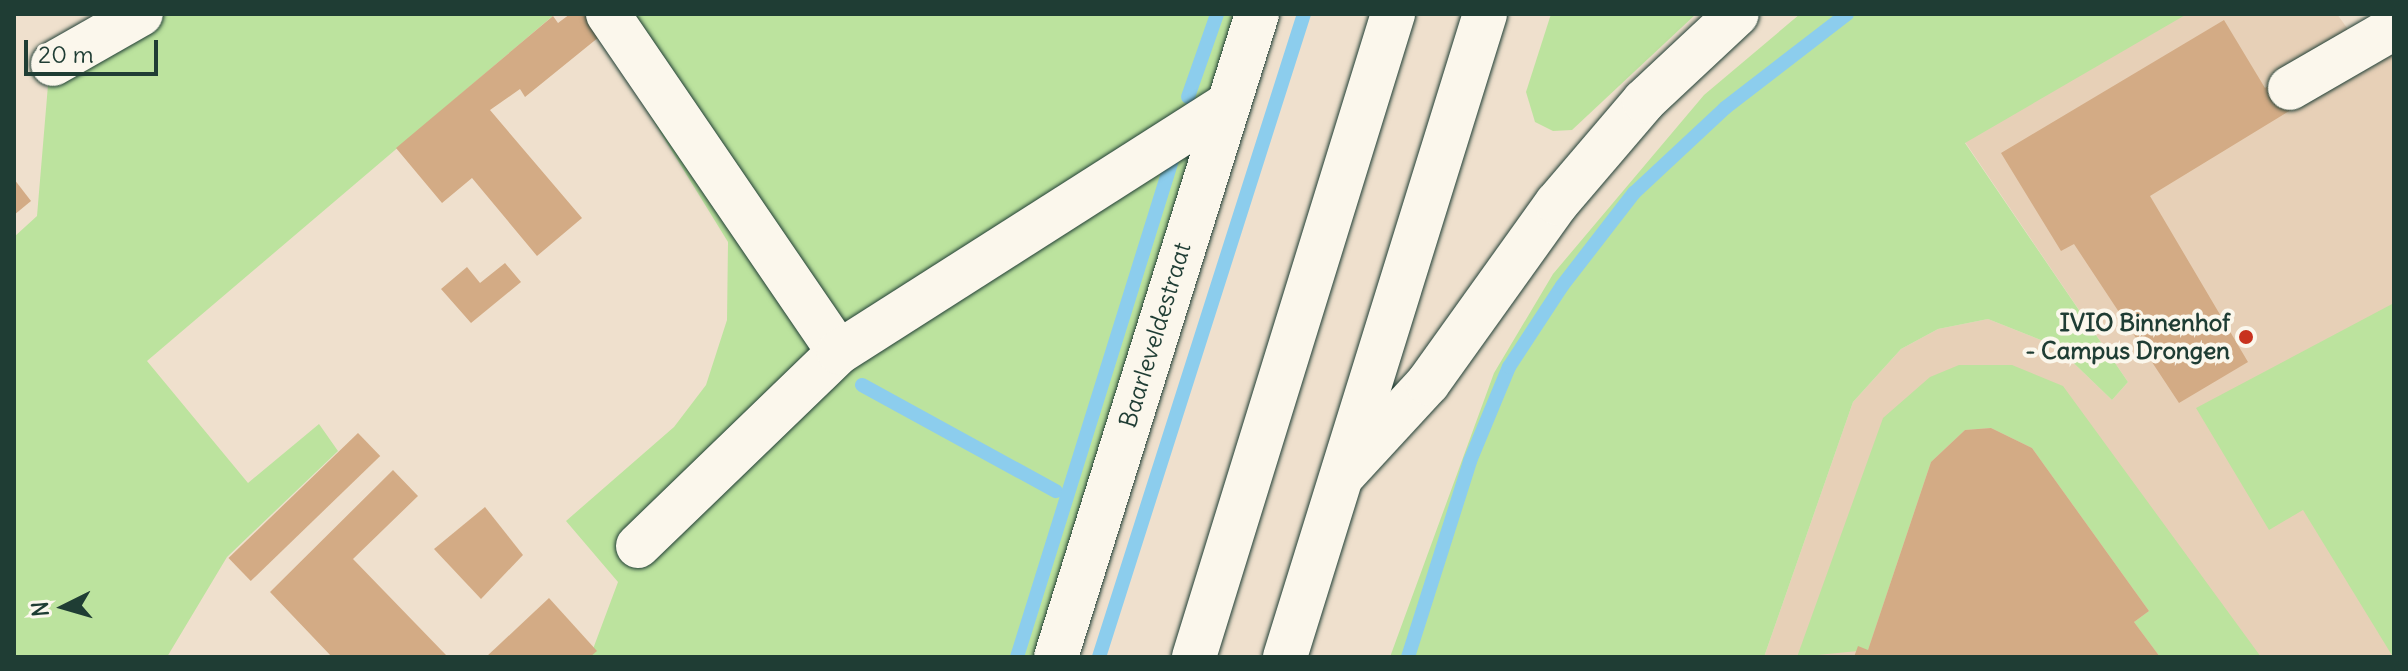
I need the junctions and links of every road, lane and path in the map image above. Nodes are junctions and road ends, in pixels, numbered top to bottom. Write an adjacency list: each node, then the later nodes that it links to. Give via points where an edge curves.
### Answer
1 (141, 14): 8 (main road)
2 (608, 14): 11 (main road)
3 (1257, 14): 10 (main road, Baarleveldestraat)
4 (1393, 14): 15 (main road)
5 (1485, 14): 12 (main road)
6 (1737, 14): 12 (main road, via 1644,101 1586,169 1428,383)
7 (2394, 28): 9 (main road)
8 (53, 64)
9 (2290, 88)
10 (1226, 105): 11 (main road); 14 (main road, Baarleveldestraat)
11 (839, 352): 13 (main road)
12 (1336, 484): 16 (main road)
13 (638, 546)
14 (1056, 657)
15 (1194, 657)
16 (1285, 657)

